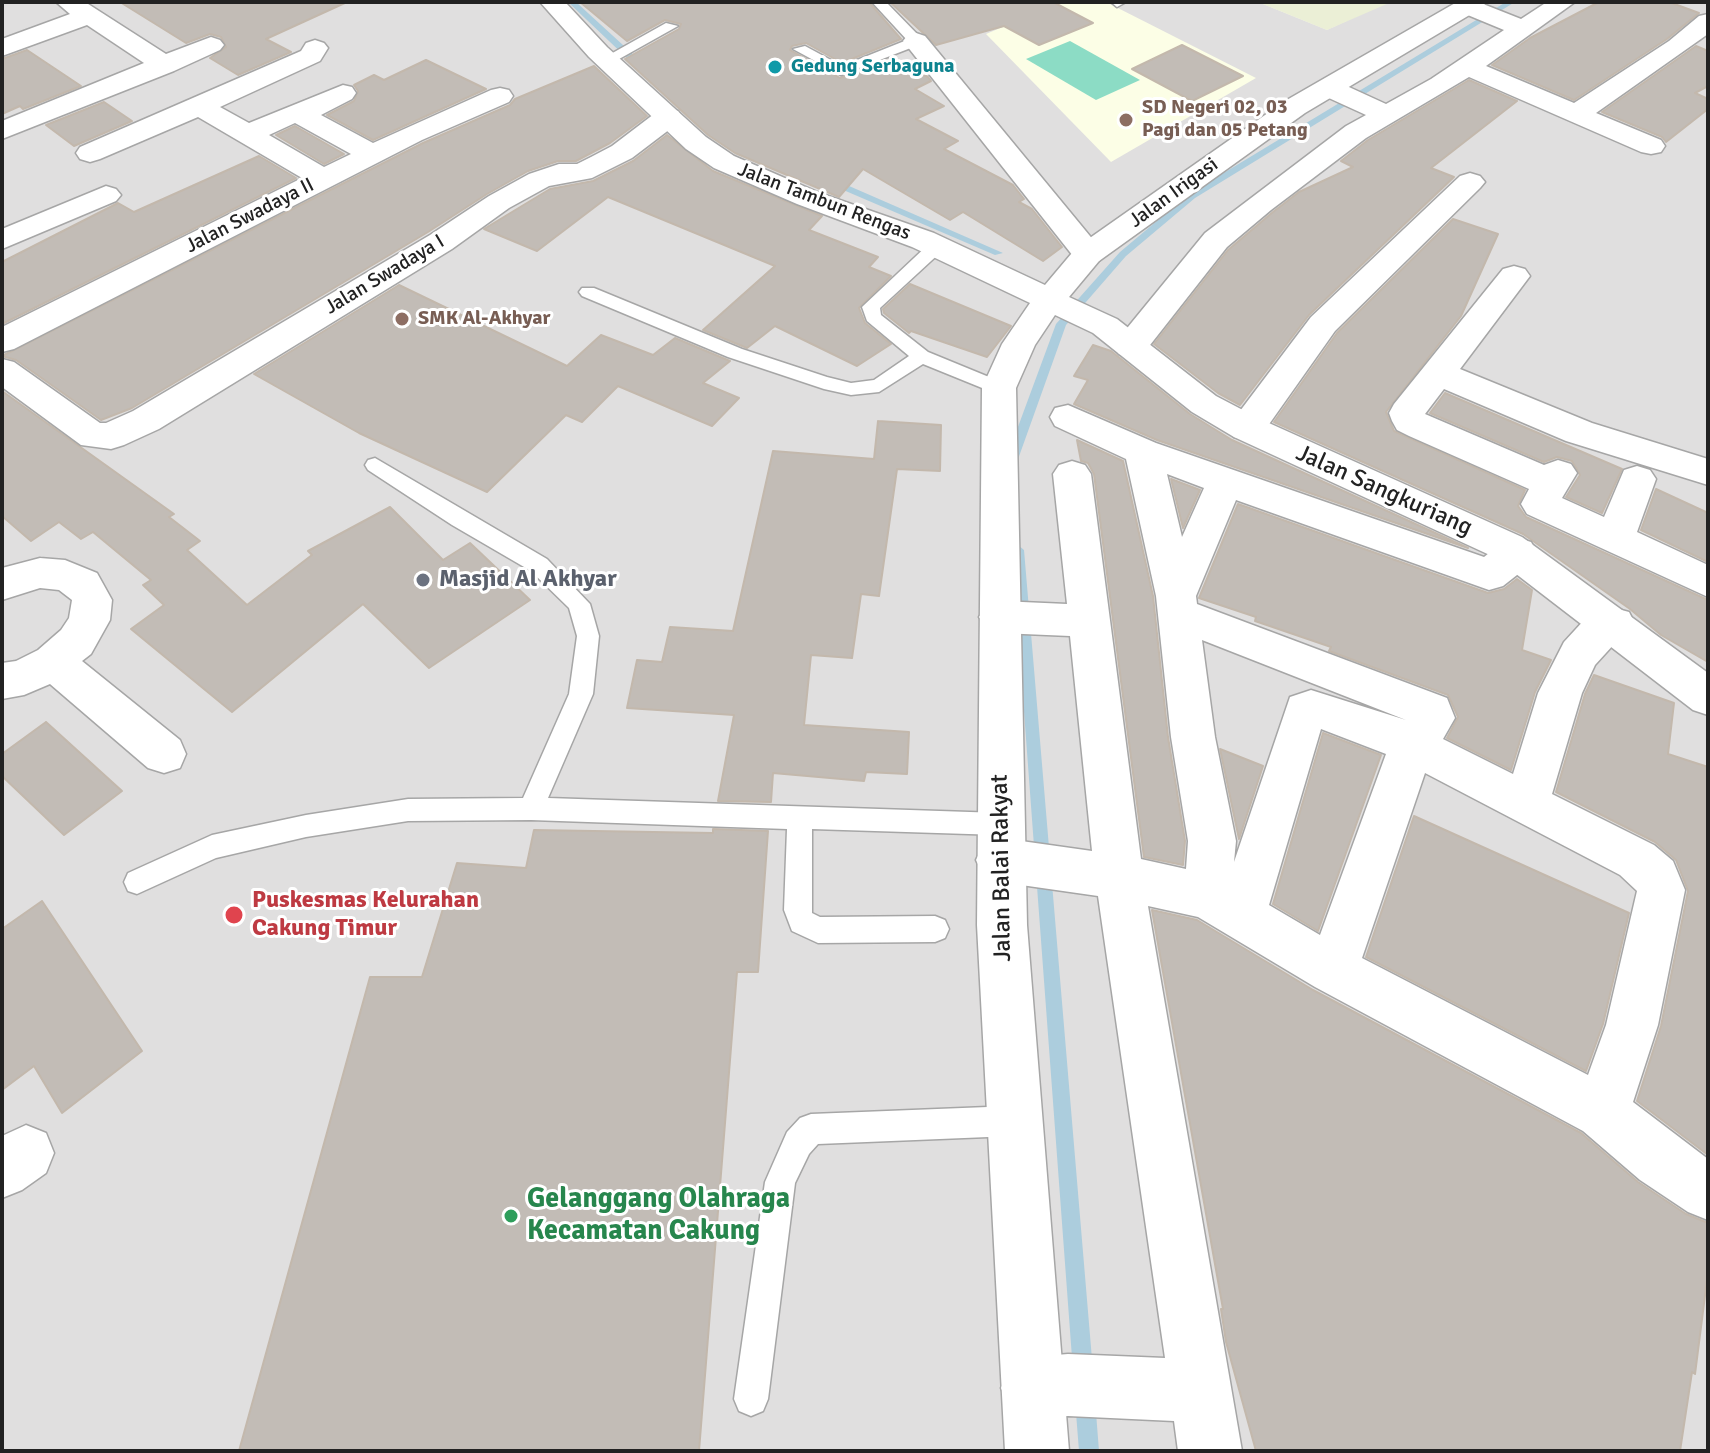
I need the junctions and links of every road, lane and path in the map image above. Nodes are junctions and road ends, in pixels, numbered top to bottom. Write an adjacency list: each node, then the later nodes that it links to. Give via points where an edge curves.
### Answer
1 (552, 2): 14 (street, Jalan Tambun Rengas)
2 (879, 2): 9 (lane)
3 (1563, 2): 8 (street)
4 (1474, 7): 8 (street); 17 (street, Jalan Irigasi)
5 (78, 9): 11 (street); 15 (street)
6 (1708, 21): 22 (street)
7 (671, 26): 14 (lane)
8 (1518, 27): 16 (street)
9 (916, 41): 13 (lane, via 841,71); 35 (street)
10 (211, 45): 15 (street)
11 (2, 48)
12 (315, 48): 20 (street, via 311,56)
13 (800, 49)
14 (616, 56): 24 (street, Jalan Tambun Rengas)
15 (165, 65): 25 (street)
16 (1467, 67): 21 (street); 22 (street)
17 (1337, 92): 21 (street); 35 (street, Jalan Irigasi, via 1272,123)
18 (343, 93): 23 (street)
19 (500, 96): 29 (street, Jalan Swadaya II)
20 (199, 106): 26 (street); 28 (street)
21 (1385, 114): 39 (street, via 1328,150 1216,240)
22 (1576, 114): 27 (street)
23 (301, 115): 26 (street, via 293,113); 29 (street)
24 (668, 117): 34 (street, Jalan Tambun Rengas, via 724,162); 42 (street, Jalan Swadaya I, via 601,163 539,180 512,195 146,420 111,436 87,432)
25 (2, 131)
26 (248, 134): 30 (street)
27 (1651, 146)
28 (90, 153)
29 (373, 154): 30 (street, Jalan Swadaya II)
30 (324, 179): 40 (street, Jalan Swadaya II)
31 (1470, 182): 46 (street, via 1323,324)
32 (106, 195): 33 (street)
33 (9, 227)
34 (937, 246): 38 (street, Jalan Tambun Rengas); 41 (lane, via 871,307 873,317)
35 (1088, 254): 38 (street, Jalan Irigasi)
36 (1514, 276): 43 (street)
37 (588, 292): 41 (lane, via 735,353 851,389 879,386)
38 (1053, 300): 39 (street, Jalan Sangkuriang); 44 (street, Jalan Balai Rakyat, via 1019,344)
39 (1118, 336): 46 (street, Jalan Sangkuriang, via 1204,404)
40 (2, 341)
41 (921, 356): 44 (lane)
42 (2, 370)
43 (1440, 374): 47 (street); 54 (street, via 1407,413 1410,421)
44 (999, 388): 60 (street, Jalan Balai Rakyat)
45 (1068, 417): 48 (street)
46 (1247, 428): 56 (street, Jalan Sangkuriang)
47 (1579, 432): 50 (street); 54 (street)
48 (1143, 452): 53 (street); 59 (street)
49 (375, 465): 69 (lane, via 539,565 579,604 588,636 581,694)
50 (1708, 472)
51 (1072, 474): 61 (street)
52 (1637, 479): 55 (street)
53 (1226, 480): 56 (street, via 1489,575); 59 (street)
54 (1552, 484): 55 (street, via 1540,504)
55 (1615, 539): 57 (street)
56 (1517, 553): 62 (street, Jalan Sangkuriang)
57 (1708, 582)
58 (2, 584): 63 (street, via 40,573 65,575 83,584 92,600 89,620 76,642)
59 (1177, 605): 66 (street, via 1423,705 1433,718); 74 (street, via 1193,737)
60 (1008, 617): 61 (street); 71 (street, Jalan Balai Rakyat)
61 (1081, 621): 72 (street)
62 (1614, 624): 65 (street, Jalan Sangkuriang); 68 (street, via 1579,654 1560,693)
63 (53, 662): 64 (street); 67 (street)
64 (2, 681)
65 (1708, 697)
66 (1412, 745): 68 (street); 74 (street, via 1356,721 1305,710); 76 (street)
67 (164, 754)
68 (1526, 804): 77 (street, via 1637,860 1656,877 1661,890 1632,1025)
69 (531, 809): 70 (lane); 73 (lane, via 408,810 306,826 212,847)
70 (800, 819): 71 (lane); 75 (lane, via 797,910 802,922 818,930)
71 (1012, 849): 72 (street); 78 (street, Jalan Balai Rakyat)
72 (1109, 876): 74 (street); 81 (street)
73 (137, 882)
74 (1225, 905): 76 (street)
75 (935, 929)
76 (1333, 970): 77 (street)
77 (1602, 1112): 79 (street)
78 (1013, 1121): 80 (street, Jalan Balai Rakyat); 82 (lane, via 811,1129 798,1143 780,1182)
79 (1708, 1192)
80 (1050, 1387): 81 (street); 83 (street, Jalan Balai Rakyat)
81 (1191, 1391): 84 (street)
82 (751, 1399)
83 (1037, 1451)
84 (1210, 1451)

